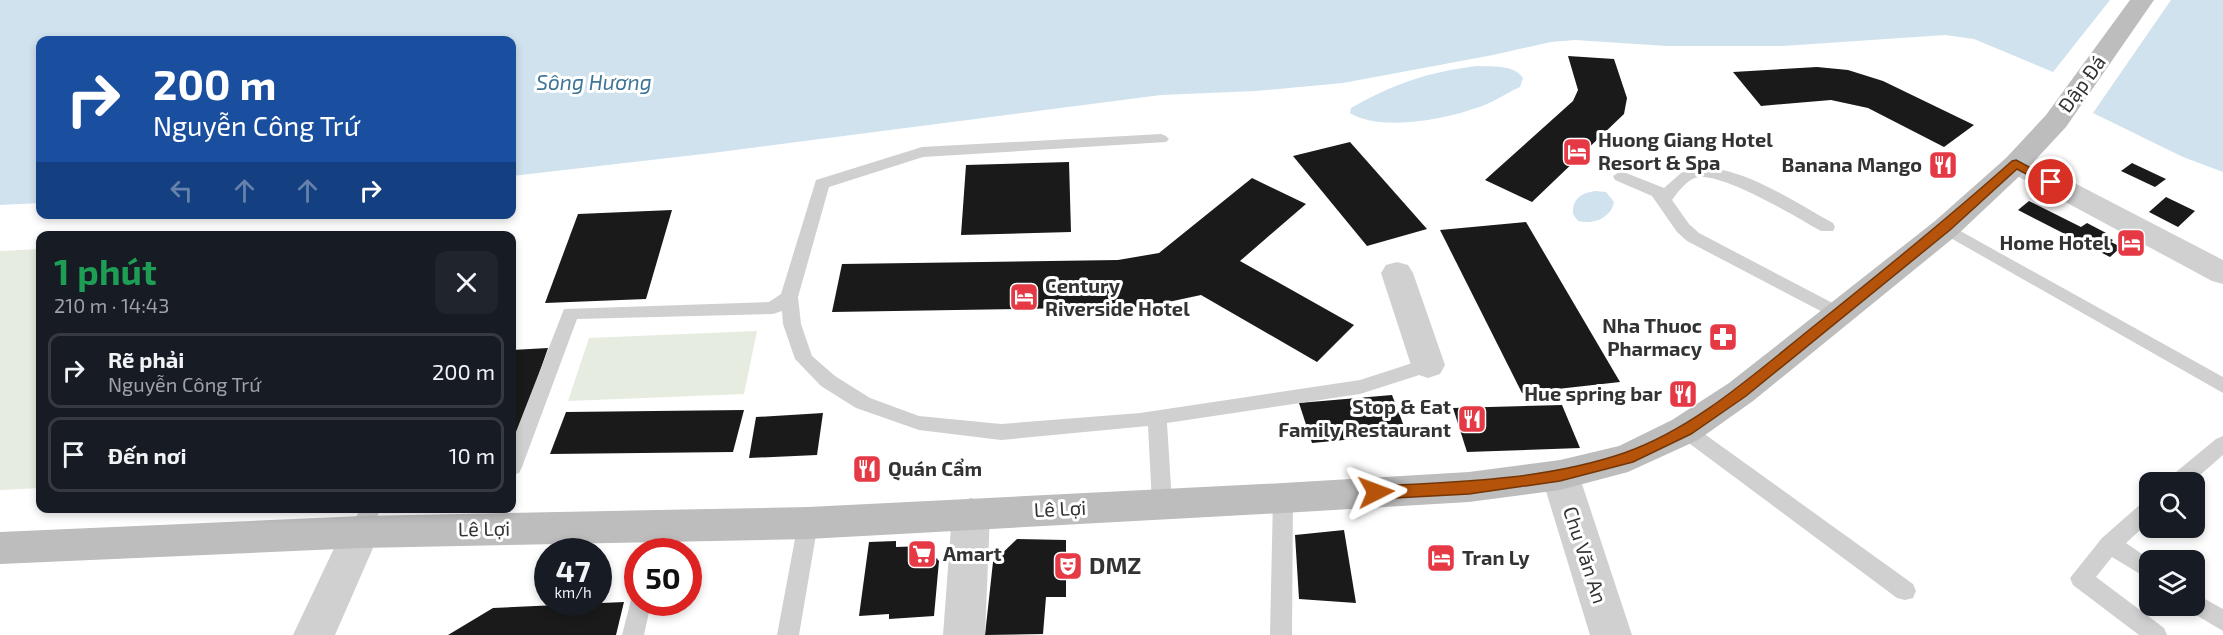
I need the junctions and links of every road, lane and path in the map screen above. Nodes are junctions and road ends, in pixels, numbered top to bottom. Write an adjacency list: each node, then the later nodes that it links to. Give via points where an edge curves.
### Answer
1 (2142, 0): 3 (main road, Đập Đá, via 2056,121)
2 (1161, 139): 10 (lane, via 922,152 822,184)
3 (2016, 164): 7 (main road, Lê Lợi); 9 (street)
4 (1621, 176): 5 (lane, via 1654,189)
5 (1664, 198): 6 (lane, via 1693,172 1713,171); 11 (lane, via 1688,234)
6 (1827, 227)
7 (1946, 228): 11 (main road, Lê Lợi); 13 (lane)
8 (1397, 273): 12 (street)
9 (2223, 273)
10 (789, 297): 14 (lane, via 792,324 804,359 828,381 894,415 919,423 1000,432); 17 (lane, via 773,308 570,313)
11 (1840, 314): 15 (main road, Lê Lợi, via 1741,392)
12 (1428, 365): 14 (lane, via 1360,387)
13 (2223, 386)
14 (1157, 417): 21 (lane)
15 (1685, 430): 19 (main road, Lê Lợi, via 1628,458); 32 (lane)
16 (2223, 444): 18 (lane)
17 (516, 456)
18 (2190, 472)
19 (1560, 475): 20 (main road, Lê Lợi, via 1469,487); 41 (street, Chu Văn An)
20 (1283, 498): 21 (main road, Lê Lợi); 40 (lane)
21 (1162, 503): 22 (main road, Lê Lợi)
22 (971, 514): 26 (main road, Lê Lợi); 39 (street)
23 (2139, 518): 29 (lane)
24 (492, 519): 25 (main road, Lê Lợi); 27 (main road, Lê Lợi)
25 (366, 520): 30 (main road, Lê Lợi); 36 (street)
26 (808, 523): 28 (main road, Lê Lợi); 38 (lane)
27 (648, 538)
28 (666, 538)
29 (2110, 544): 31 (lane); 42 (lane, via 2080,578)
30 (0, 548)
31 (2139, 564)
32 (1905, 591)
33 (2205, 609): 35 (lane)
34 (637, 616): 37 (lane)
35 (2223, 621)
36 (314, 635)
37 (633, 635)
38 (788, 635)
39 (964, 635)
40 (1281, 635)
41 (1611, 635)
42 (2156, 635)

